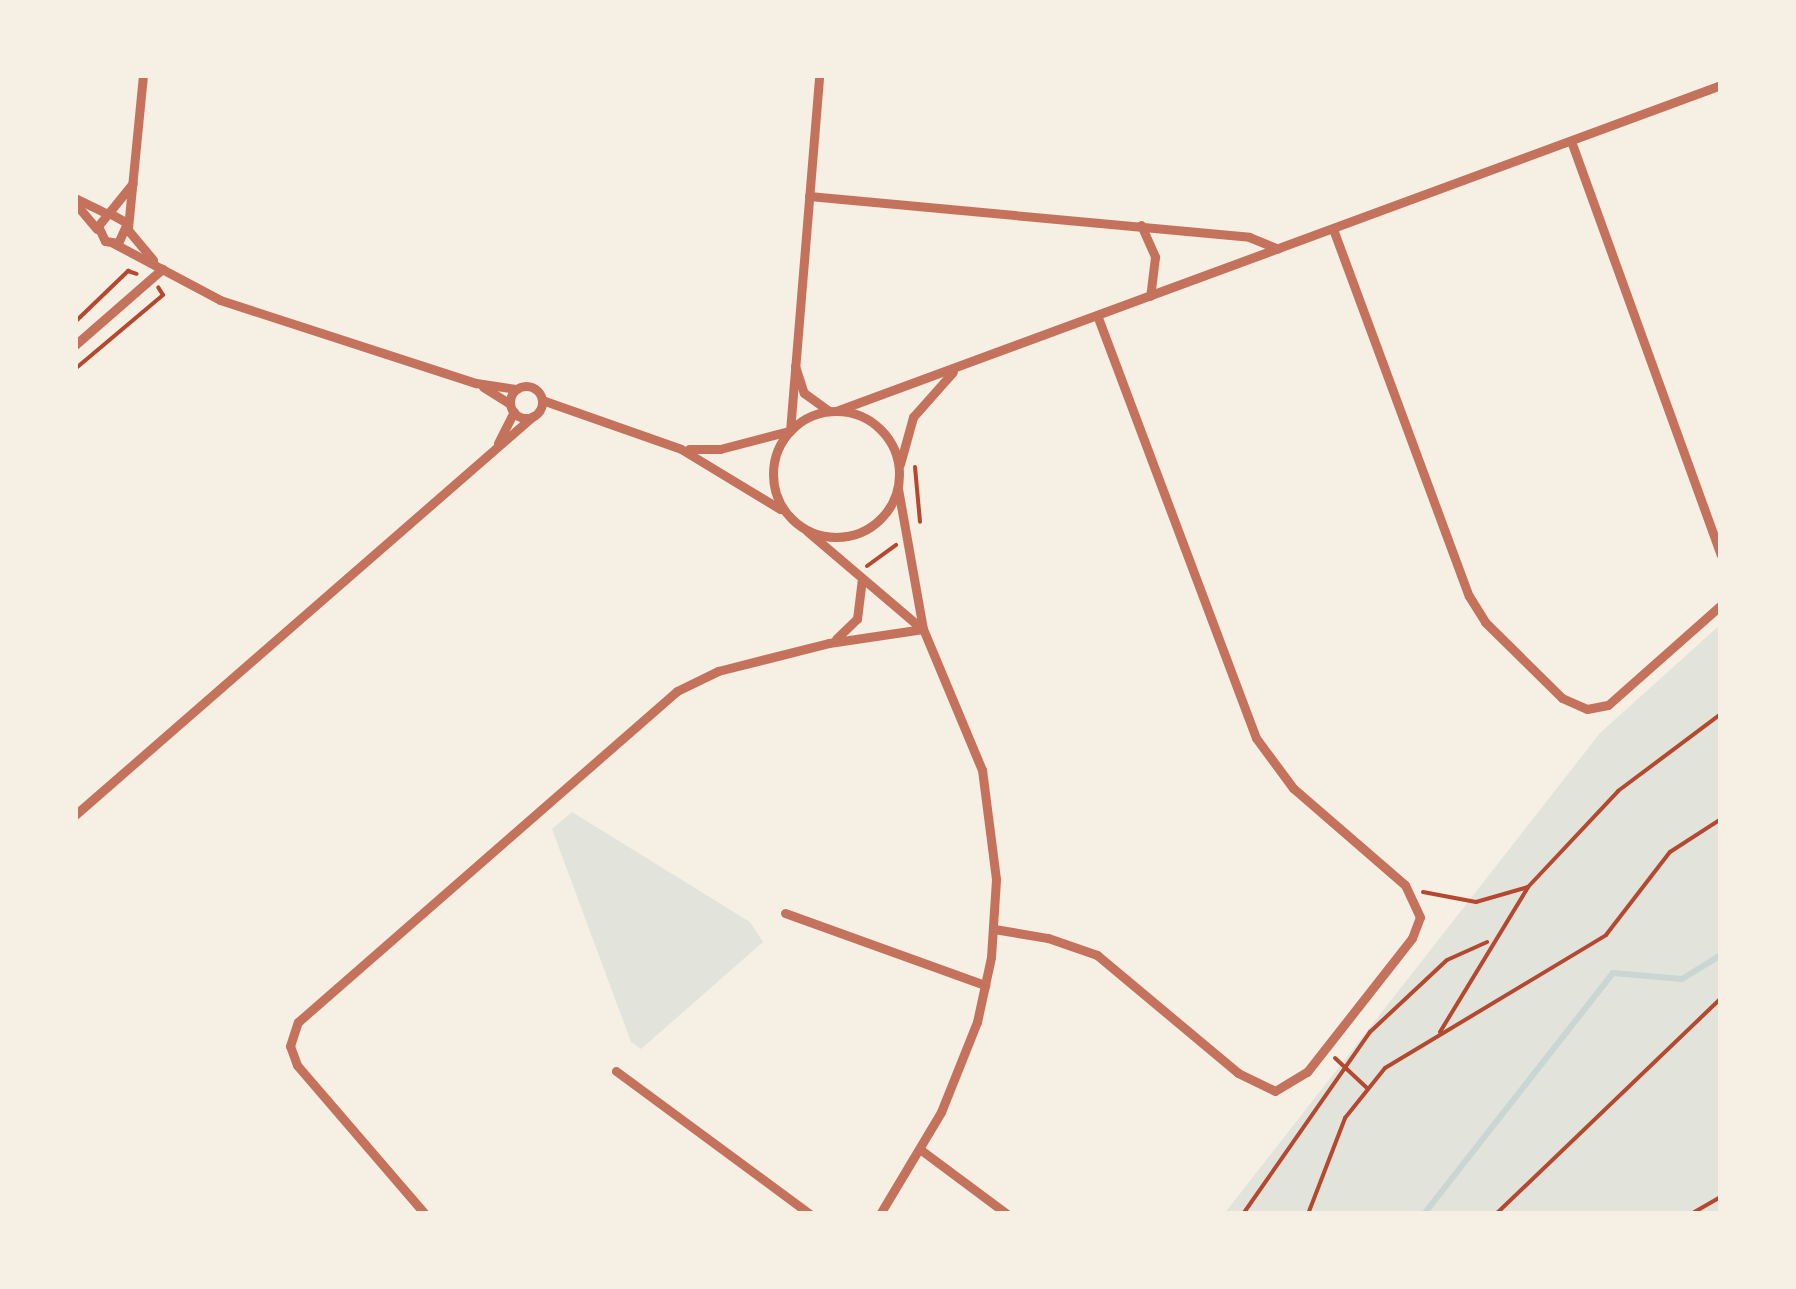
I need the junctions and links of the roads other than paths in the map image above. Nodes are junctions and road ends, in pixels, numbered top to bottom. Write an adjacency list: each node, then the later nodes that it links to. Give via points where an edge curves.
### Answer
1 (143, 75): 5 (street)
2 (820, 75): 6 (street)
3 (1721, 85): 4 (street)
4 (1570, 141): 11 (street); 33 (street)
5 (133, 183): 8 (street); 10 (street)
6 (808, 196): 9 (street); 19 (street)
7 (75, 201): 8 (street); 12 (street)
8 (109, 214): 10 (street); 12 (street)
9 (1141, 226): 14 (street, via 1249,236); 16 (street, via 1155,257)
10 (128, 229): 13 (street); 15 (street)
11 (1332, 229): 14 (street); 35 (street, via 1469,596 1485,622 1562,698 1587,708 1608,705)
12 (98, 232): 13 (street)
13 (113, 244): 15 (street)
14 (1278, 249): 16 (street)
15 (162, 269): 18 (street); 21 (street, via 234,305)
16 (1150, 296): 17 (street)
17 (1097, 316): 20 (street); 40 (street, via 1256,738 1294,788 1416,897 1420,918 1412,938 1298,1081 1264,1089 1096,955)
18 (75, 346)
19 (794, 354): 25 (street, via 802,390); 28 (street)
20 (959, 367): 25 (street); 31 (street, via 910,422)
21 (476, 383): 22 (street); 24 (street)
22 (516, 389): 23 (street, via 530,386); 24 (street)
23 (542, 400): 26 (street); 27 (street)
24 (512, 408): 27 (street); 29 (street)
25 (833, 411): 28 (street); 31 (street, via 858,415 886,435)
26 (574, 413): 27 (street); 30 (street)
27 (535, 415): 29 (street)
28 (790, 431): 30 (street, via 720,450); 32 (street, via 773,475)
29 (497, 446): 38 (street)
30 (681, 449): 32 (street)
31 (898, 483): 32 (street, via 885,514 862,531 834,537); 36 (street)
32 (794, 520): 34 (street)
33 (1721, 554)
34 (859, 578): 36 (street); 37 (street, via 856,622)
35 (1721, 605)
36 (923, 630): 37 (street); 40 (street, via 982,770 994,844)
37 (829, 642): 44 (street, via 718,671 677,691 298,1022 290,1046 297,1066)
38 (75, 815)
39 (785, 913): 41 (street)
40 (994, 929): 41 (street)
41 (985, 984): 43 (street, via 958,1074)
42 (616, 1072): 45 (street)
43 (921, 1150): 46 (street); 47 (street)
44 (425, 1214)
45 (810, 1214)
46 (880, 1214)
47 (1007, 1214)

